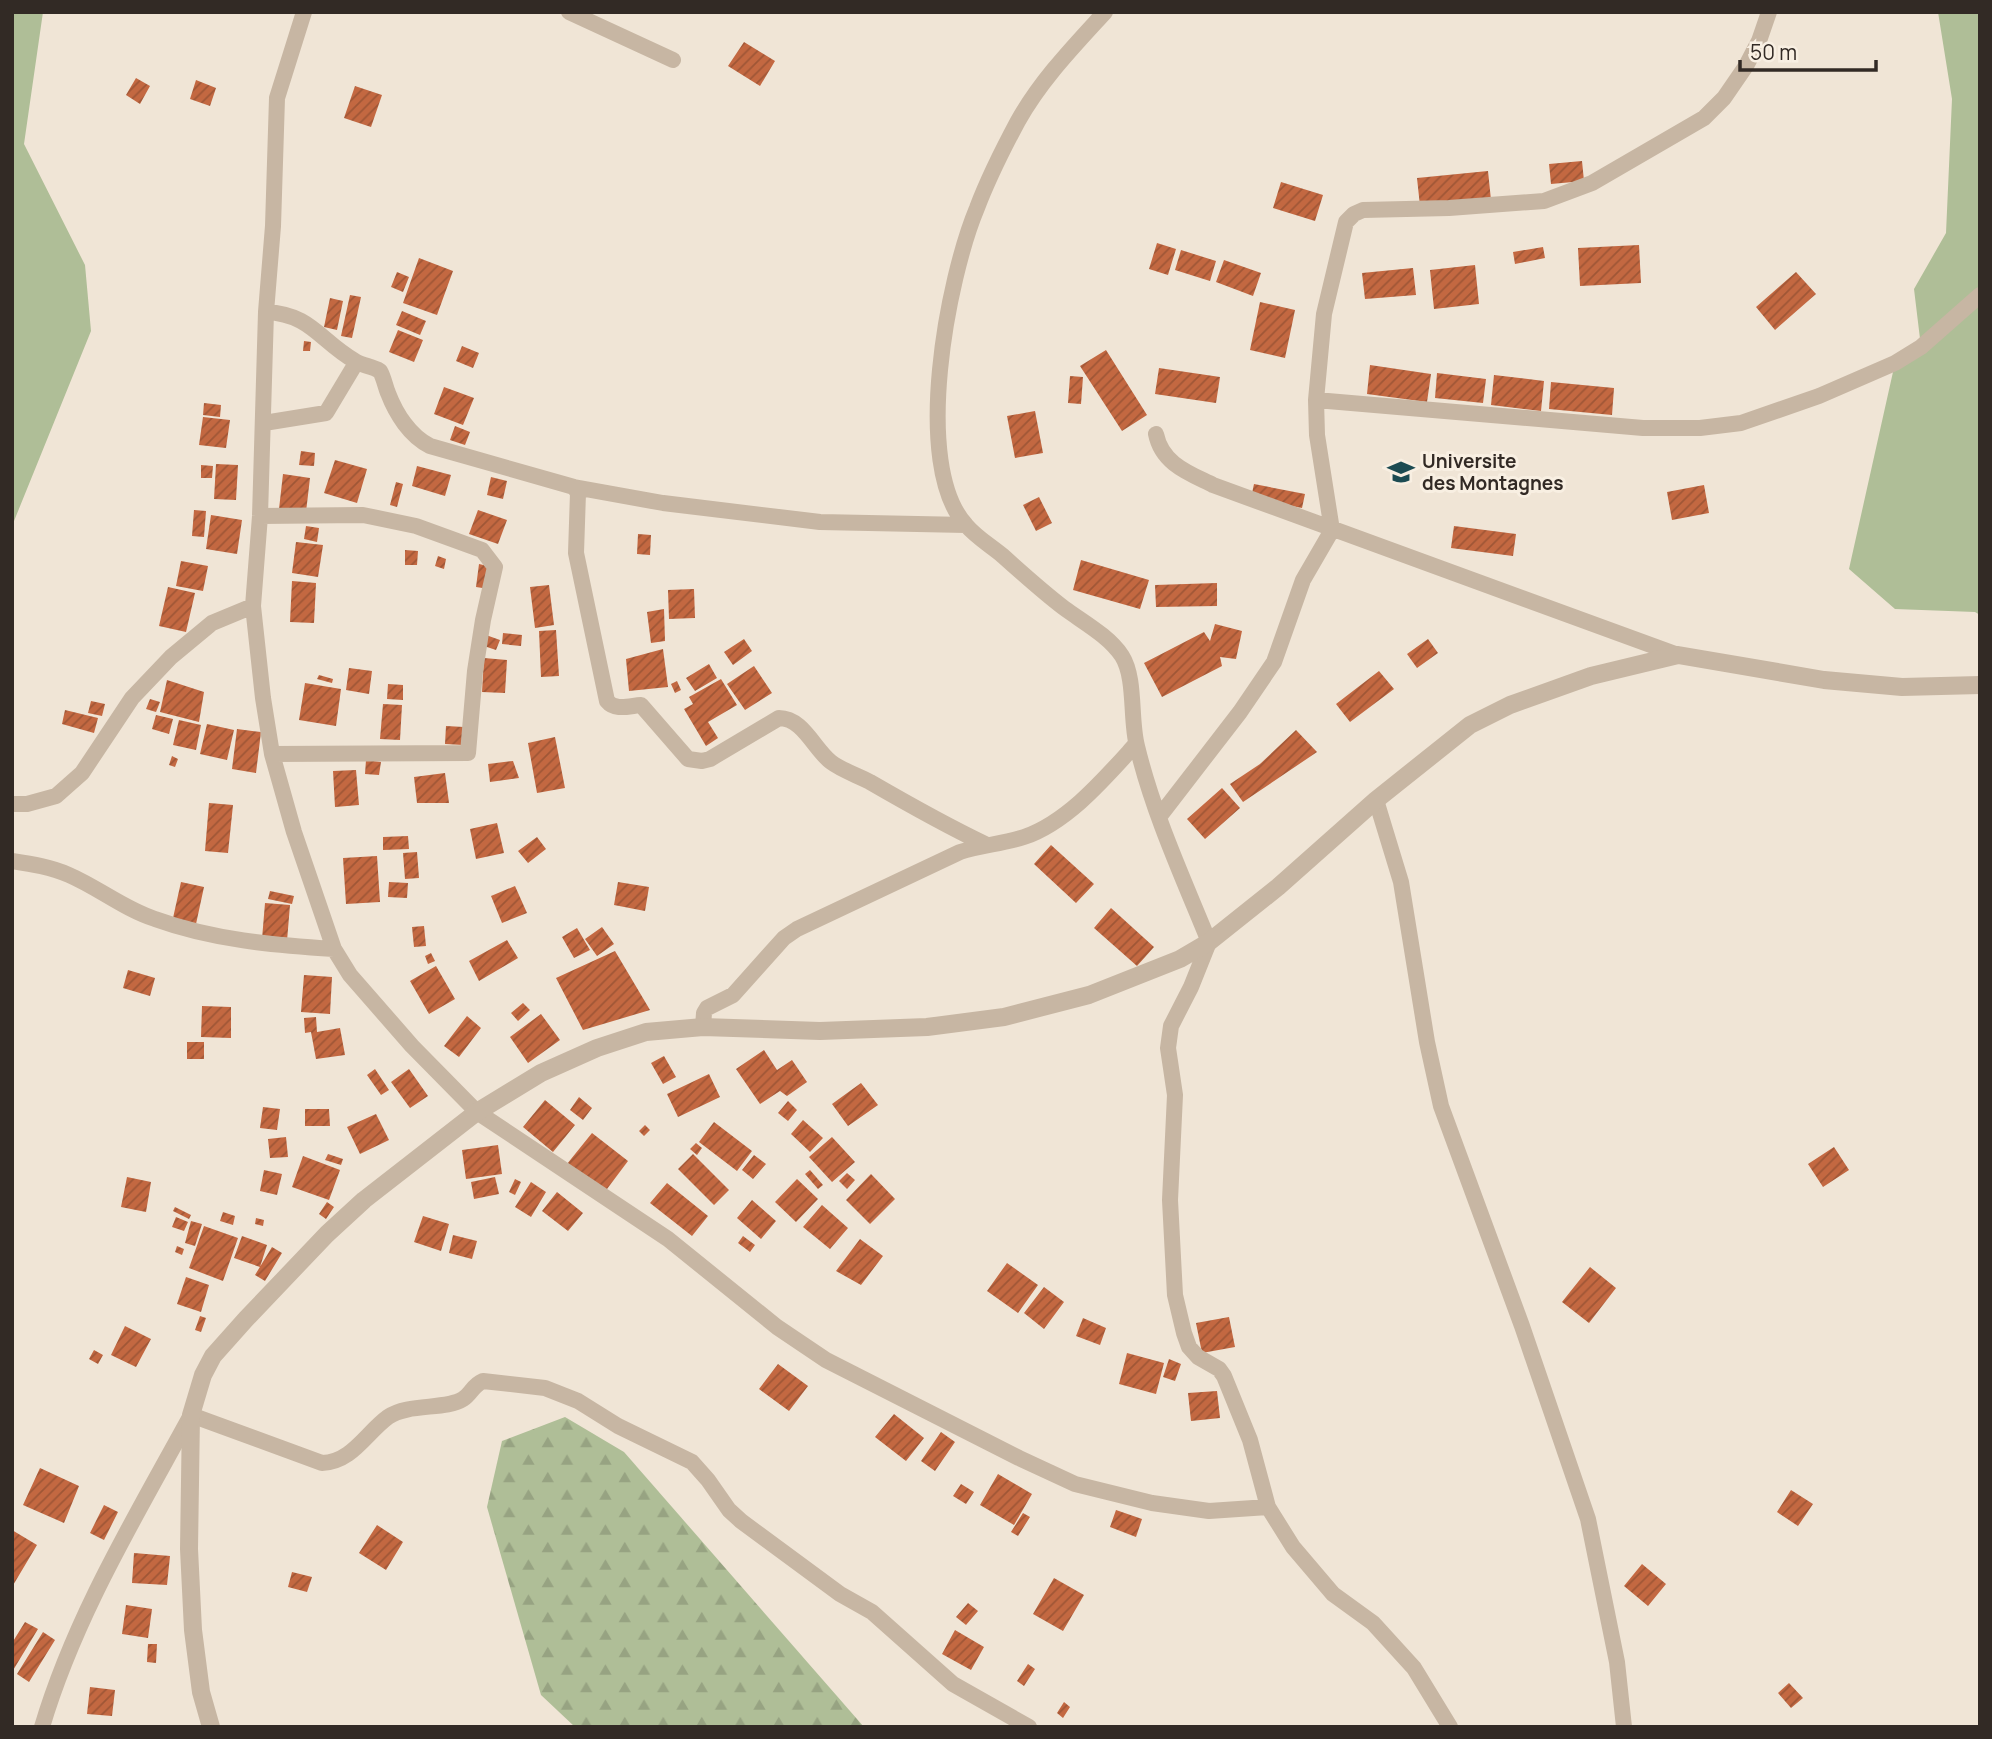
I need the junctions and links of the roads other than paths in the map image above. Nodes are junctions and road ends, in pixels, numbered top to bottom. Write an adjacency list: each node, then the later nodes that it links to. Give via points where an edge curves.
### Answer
1 (304, 12): 7 (street, via 277,98)
2 (569, 12): 5 (street)
3 (1105, 12): 14 (street, via 1052,69 1019,120 976,209 956,276 937,413 941,469 951,503)
4 (1769, 12): 9 (street, via 1746,66 1704,118 1592,183 1544,201 1354,214 1346,222 1324,314)
5 (673, 60)
6 (1980, 295): 9 (street, via 1921,347 1895,363 1741,423 1643,428)
7 (266, 312): 8 (street, via 304,321); 10 (street)
8 (356, 363): 10 (street, via 326,413); 12 (street, via 380,371 410,431 430,446)
9 (1316, 400): 15 (street)
10 (264, 423): 13 (street)
11 (1156, 434): 15 (street, via 1167,458 1186,471)
12 (575, 486): 14 (street, via 663,503 820,522); 24 (street, via 576,553 610,705 642,705 694,761 710,759 786,718 835,765)
13 (260, 516): 16 (street); 20 (street, via 363,515 416,526 482,550 495,568 475,671 468,752)
14 (966, 525): 19 (street, via 1122,656 1128,671)
15 (1332, 530): 17 (street); 23 (street, via 1303,580 1274,662)
16 (253, 606): 20 (street); 22 (street, via 212,623 170,657 132,698 82,773 56,796)
17 (1678, 655): 18 (street, via 1824,680 1902,687); 21 (street, via 1591,676 1510,705 1470,725)
18 (1980, 685)
19 (1136, 744): 23 (street); 24 (street, via 1081,801 1041,829)
20 (272, 754): 27 (street)
21 (1376, 800): 26 (street); 36 (street, via 1401,882 1441,1105 1588,1519 1617,1662)
22 (12, 804)
23 (1159, 817): 26 (street)
24 (985, 844): 28 (street, via 797,929 733,995 707,1009)
25 (12, 861): 27 (street, via 70,876 153,919 209,936)
26 (1209, 942): 28 (street, via 1180,959 1089,995 1004,1017 927,1027 847,1030); 31 (street, via 1171,1026 1168,1048 1175,1095 1170,1200 1175,1295 1189,1348 1224,1376 1250,1440)
27 (334, 950): 29 (street, via 403,1036)
28 (703, 1027): 29 (street, via 646,1032 597,1048 541,1073)
29 (477, 1112): 30 (street, via 364,1200 246,1319 213,1356); 31 (street, via 668,1239 777,1327 826,1360 1007,1452 1075,1484 1152,1503 1209,1511)
30 (191, 1415): 32 (street, via 108,1567 55,1681); 33 (street, via 193,1630); 34 (street, via 322,1463 350,1453 389,1417 409,1409 462,1401 482,1381 545,1388 692,1462 741,1521 872,1612 953,1685)
31 (1268, 1507): 35 (street, via 1305,1563 1333,1594 1373,1623 1414,1668)
32 (42, 1727)
33 (211, 1727)
34 (1029, 1727)
35 (1450, 1727)
36 (1624, 1727)

